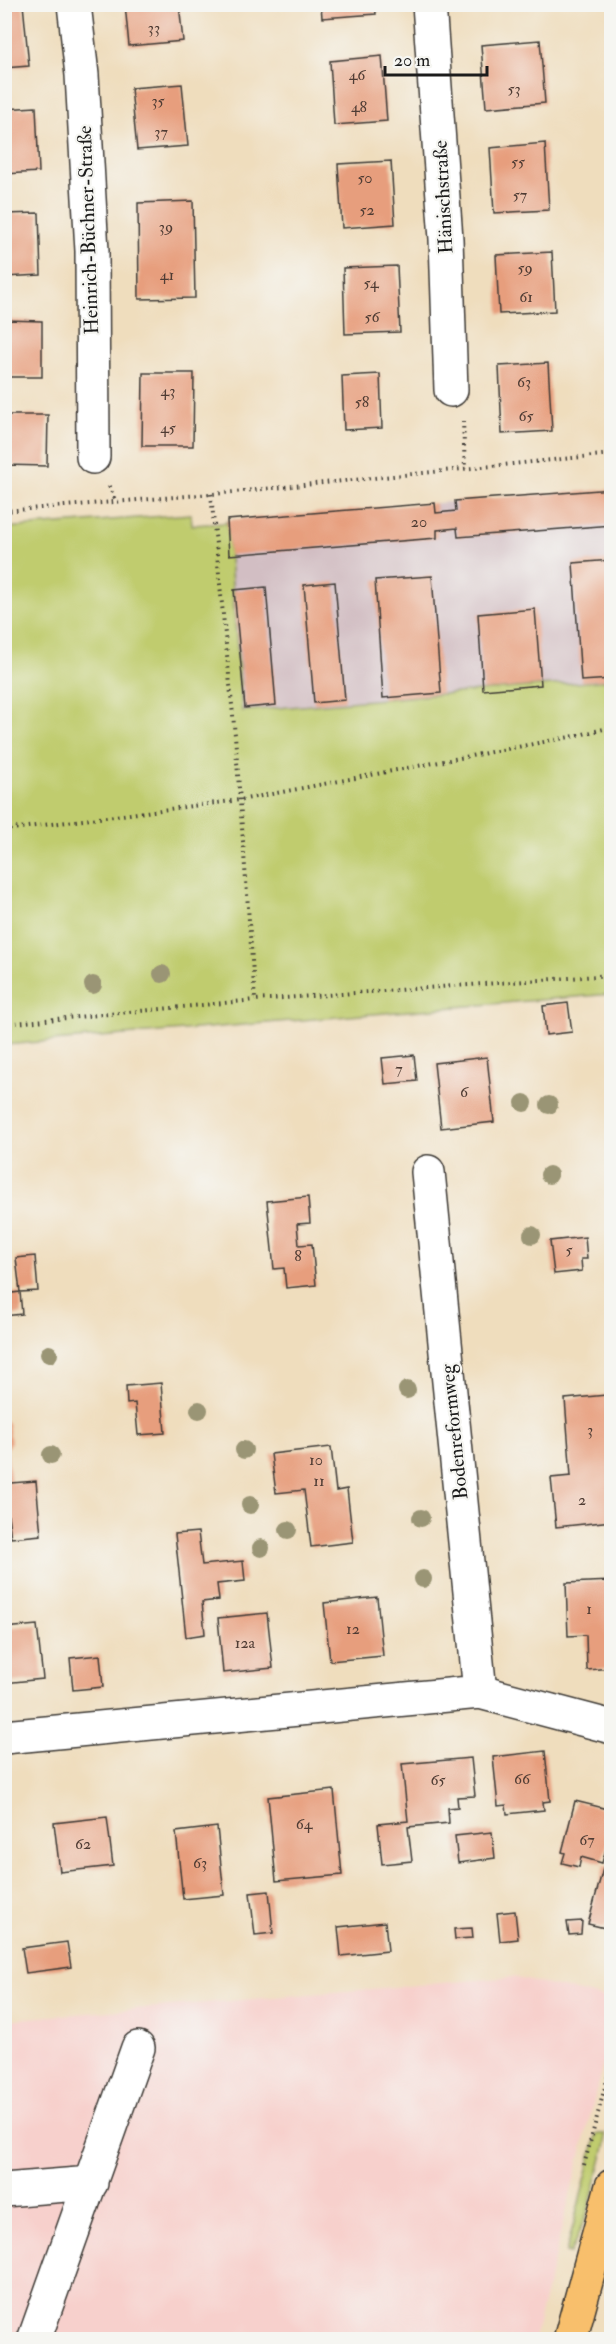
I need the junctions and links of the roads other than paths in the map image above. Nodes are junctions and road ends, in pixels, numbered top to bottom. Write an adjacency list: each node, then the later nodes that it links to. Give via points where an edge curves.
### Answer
1 (74, 4): 4 (street, Heinrich-Büchner-Straße, via 92,251)
2 (429, 4): 3 (street, Hänischstraße, via 446,238)
3 (450, 390)
4 (93, 457)
5 (428, 1172): 6 (street, Bodenreformweg)
6 (480, 1692): 7 (street); 8 (street)
7 (612, 1727)
8 (4, 1737)
9 (138, 2048): 10 (street)
10 (91, 2183): 12 (street); 13 (street)
11 (612, 2186): 14 (main road)
12 (4, 2190)
13 (34, 2340)
14 (570, 2340)

